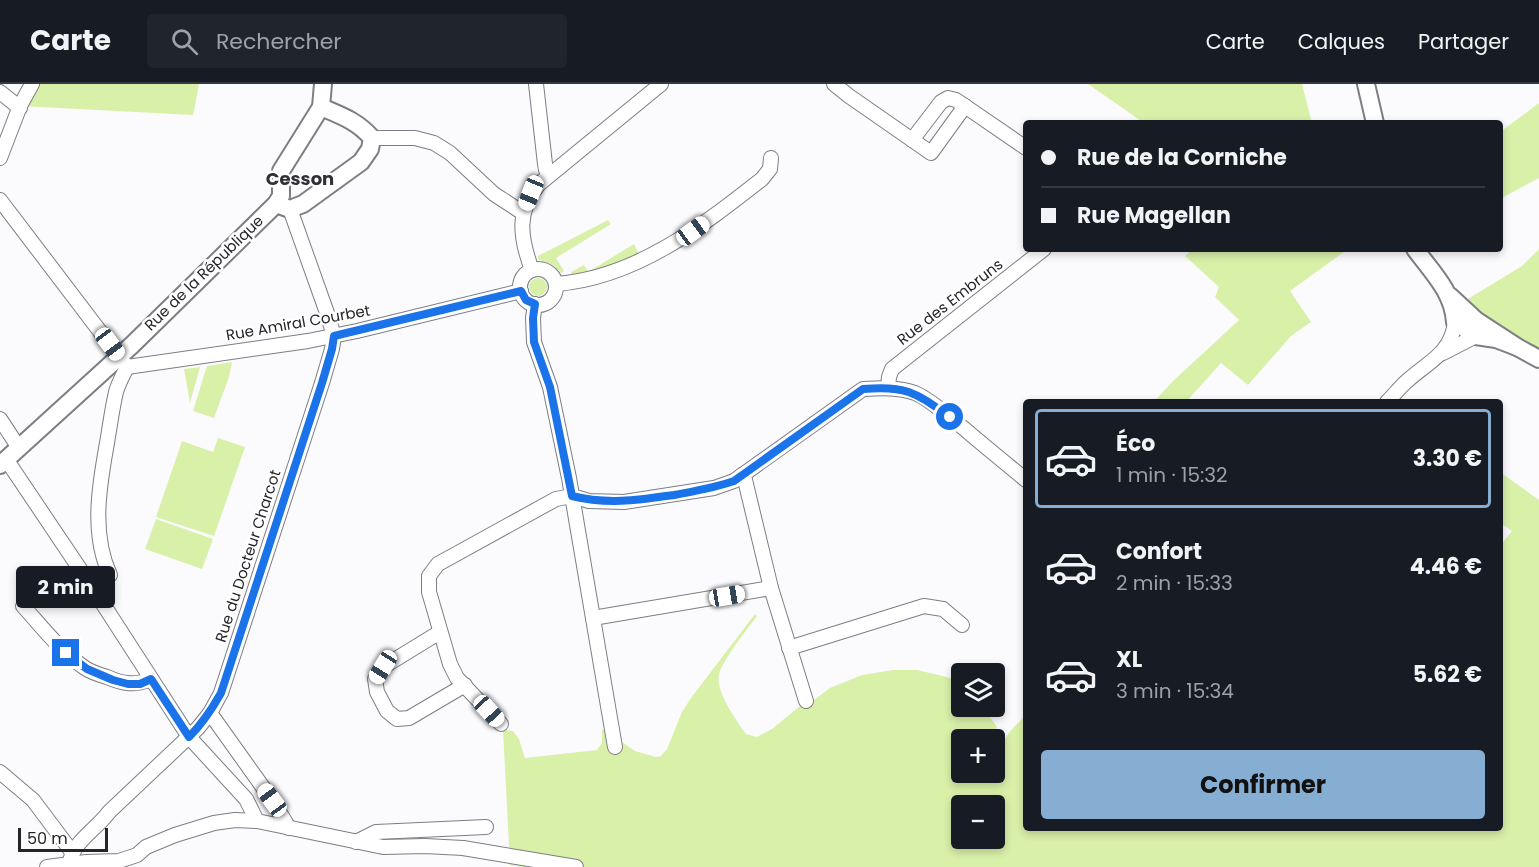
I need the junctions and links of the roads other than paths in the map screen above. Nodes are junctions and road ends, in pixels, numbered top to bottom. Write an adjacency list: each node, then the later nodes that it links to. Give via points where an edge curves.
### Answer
1 (32, 84): 10 (street)
2 (323, 84): 9 (street, Rue de la République)
3 (536, 84): 17 (street)
4 (661, 84): 17 (street)
5 (834, 84): 13 (street)
6 (1366, 84): 11 (street)
7 (0, 92): 10 (street)
8 (965, 106): 13 (street, via 948,98 941,102); 13 (street, via 931,153); 14 (street)
9 (321, 107): 12 (street, via 350,119); 19 (street, Rue de la République, via 281,171)
10 (20, 108): 15 (street)
11 (1374, 120)
12 (372, 138): 19 (street, Rue de la République, via 361,162 303,204); 20 (street, via 414,138 434,143)
13 (912, 140)
14 (1023, 146)
15 (0, 158)
16 (771, 158): 24 (street, via 770,169 762,179 693,231 652,255 603,275)
17 (549, 175): 20 (street, via 531,193)
18 (0, 200): 33 (street)
19 (283, 206): 30 (street); 33 (street, Rue de la République)
20 (523, 213): 23 (street, via 523,239)
21 (1040, 252): 34 (street, Rue des Embruns, via 892,369)
22 (1417, 252): 26 (street)
23 (532, 270): 24 (street, via 547,271); 25 (street, via 521,281)
24 (556, 284): 27 (street, via 551,300)
25 (521, 291): 27 (street, via 526,300); 30 (street, Rue Amiral Courbet)
26 (1449, 295): 28 (street); 29 (street)
27 (535, 304): 40 (street, via 534,342 550,387)
28 (1455, 322): 29 (street); 31 (street)
29 (1476, 329): 31 (street); 32 (street)
30 (334, 336): 33 (street, Rue Amiral Courbet); 51 (street, Rue du Docteur Charcot, via 221,693)
31 (1441, 354): 35 (street)
32 (1539, 359)
33 (123, 362): 37 (street, Rue de la République); 41 (street, via 98,505 100,546 110,575)
34 (888, 388): 38 (street, via 863,389); 39 (street, via 926,399)
35 (1390, 399)
36 (0, 420): 37 (street)
37 (8, 457): 41 (street)
38 (742, 475): 40 (street, via 714,488 624,502 589,501); 42 (street)
39 (1023, 478)
40 (572, 496): 44 (street); 46 (street, via 556,499 438,564 429,576 429,592)
41 (92, 587): 48 (street)
42 (771, 588): 44 (street); 47 (street)
43 (23, 606): 48 (street, via 66,653 87,669 128,684)
44 (593, 618): 54 (street)
45 (962, 626): 47 (street, via 943,609 924,606)
46 (440, 632): 49 (street, via 450,664); 49 (street, via 383,667 375,680 377,692 387,711 397,719 409,718)
47 (789, 648): 50 (street)
48 (151, 679): 53 (street)
49 (465, 685): 52 (street)
50 (806, 701)
51 (210, 713): 53 (street, Rue du Docteur Charcot); 58 (street)
52 (501, 724)
53 (189, 737): 56 (street, via 246,799); 60 (street, Rue du Docteur Charcot, via 109,812)
54 (615, 747)
55 (0, 772): 60 (street, via 33,800)
56 (257, 821): 58 (street); 60 (street, via 214,823 175,835 118,861)
57 (486, 827): 59 (street, via 376,832)
58 (289, 828): 59 (street)
59 (356, 842): 62 (street, via 463,848)
60 (71, 858): 61 (street)
61 (47, 867)
62 (576, 867)

